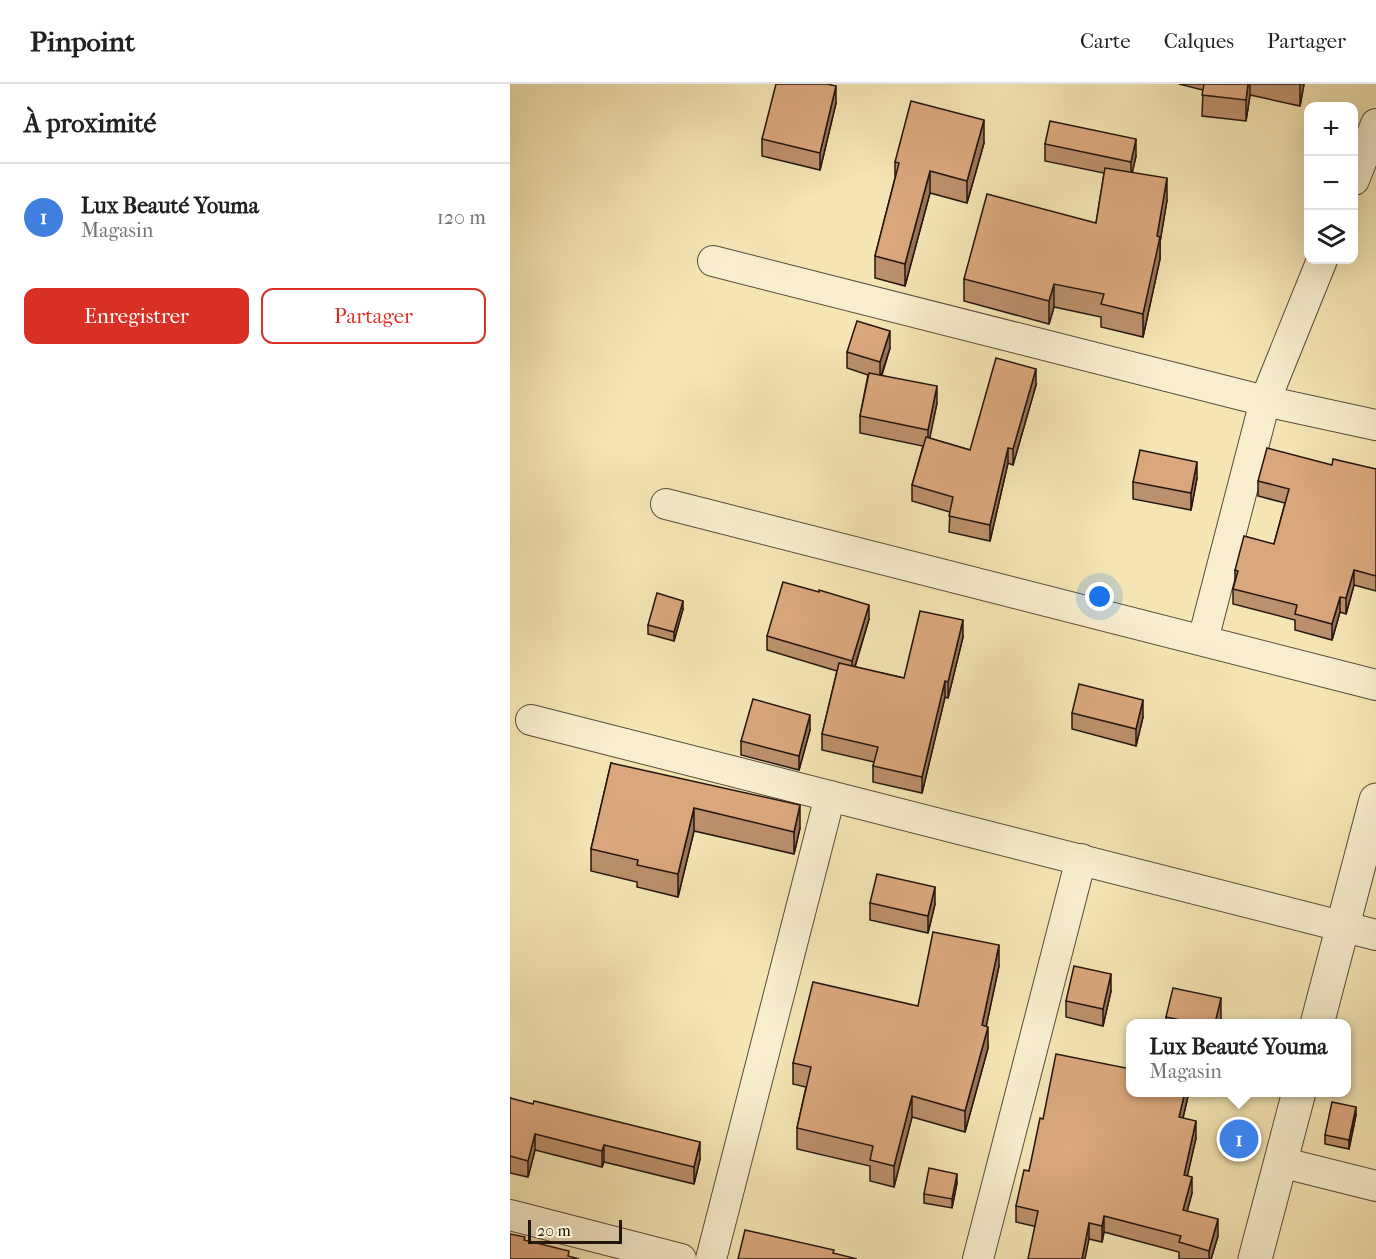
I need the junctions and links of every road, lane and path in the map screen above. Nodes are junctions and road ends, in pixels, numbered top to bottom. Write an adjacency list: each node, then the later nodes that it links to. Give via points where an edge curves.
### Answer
1 (1376, 124): 2 (street)
2 (1358, 168)
3 (713, 261): 5 (street)
4 (1320, 264): 5 (street)
5 (1265, 401): 6 (street); 8 (street)
6 (1376, 425)
7 (666, 504): 8 (street)
8 (1203, 640): 9 (street)
9 (1376, 685)
10 (531, 720): 11 (street)
11 (831, 796): 13 (street); 22 (street)
12 (1376, 800): 14 (street)
13 (1081, 860): 14 (street); 23 (street)
14 (1343, 926): 15 (street); 16 (street)
15 (1376, 935)
16 (1318, 1019)
17 (1298, 1097): 18 (street)
18 (1280, 1162): 19 (street); 24 (street)
19 (1376, 1186)
20 (510, 1215): 21 (street)
21 (681, 1259)
22 (711, 1259)
23 (978, 1259)
24 (1255, 1259)

